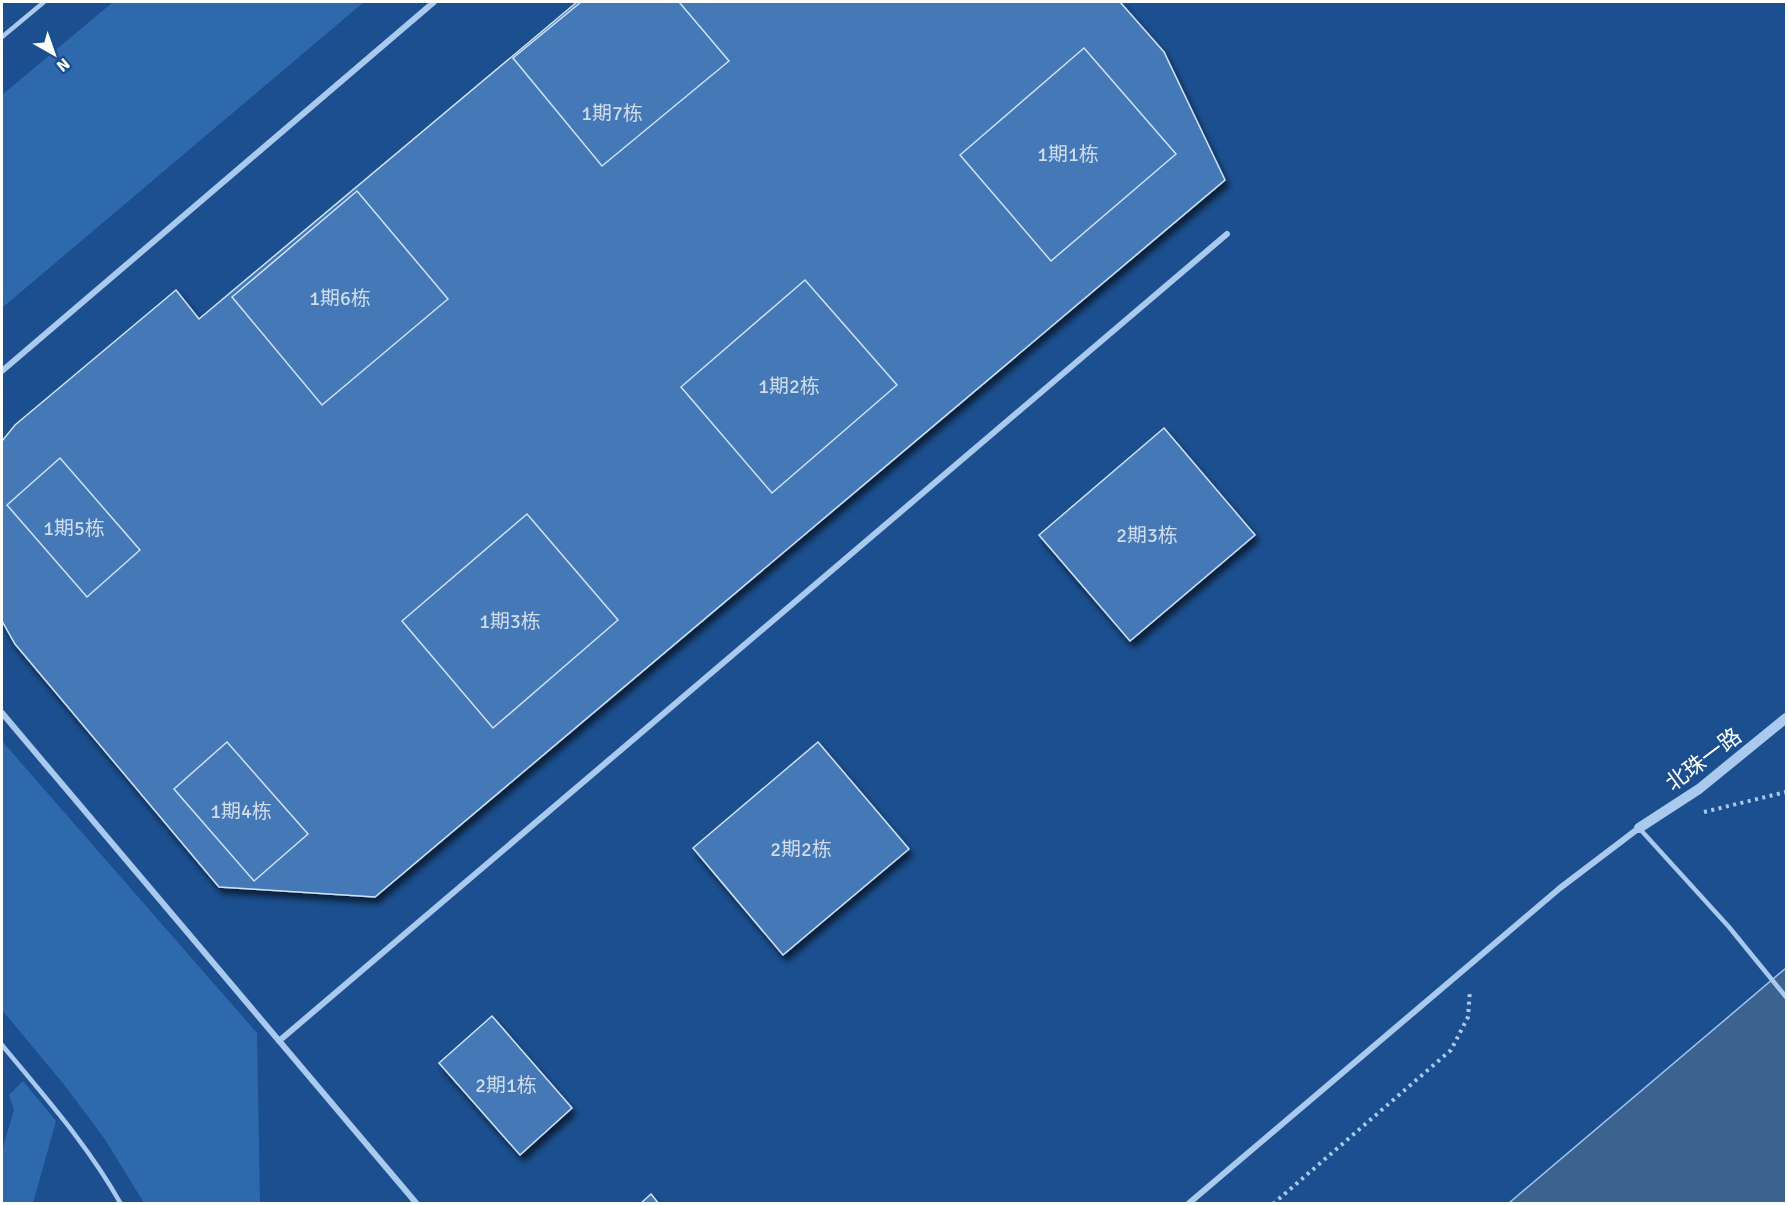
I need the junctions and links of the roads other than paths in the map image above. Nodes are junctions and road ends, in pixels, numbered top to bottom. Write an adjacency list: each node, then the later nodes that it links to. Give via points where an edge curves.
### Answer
1 (44, 2): 3 (lane)
2 (434, 2): 5 (street)
3 (2, 37)
4 (1227, 234): 10 (street)
5 (2, 371)
6 (2, 713): 10 (street)
7 (1786, 718): 8 (street, 北珠一路, via 1699,789)
8 (1639, 828): 9 (lane); 14 (street, via 1560,888)
9 (1786, 997)
10 (279, 1041): 13 (street)
11 (2, 1045): 12 (lane, via 64,1119)
12 (121, 1203)
13 (417, 1203)
14 (1188, 1203)

